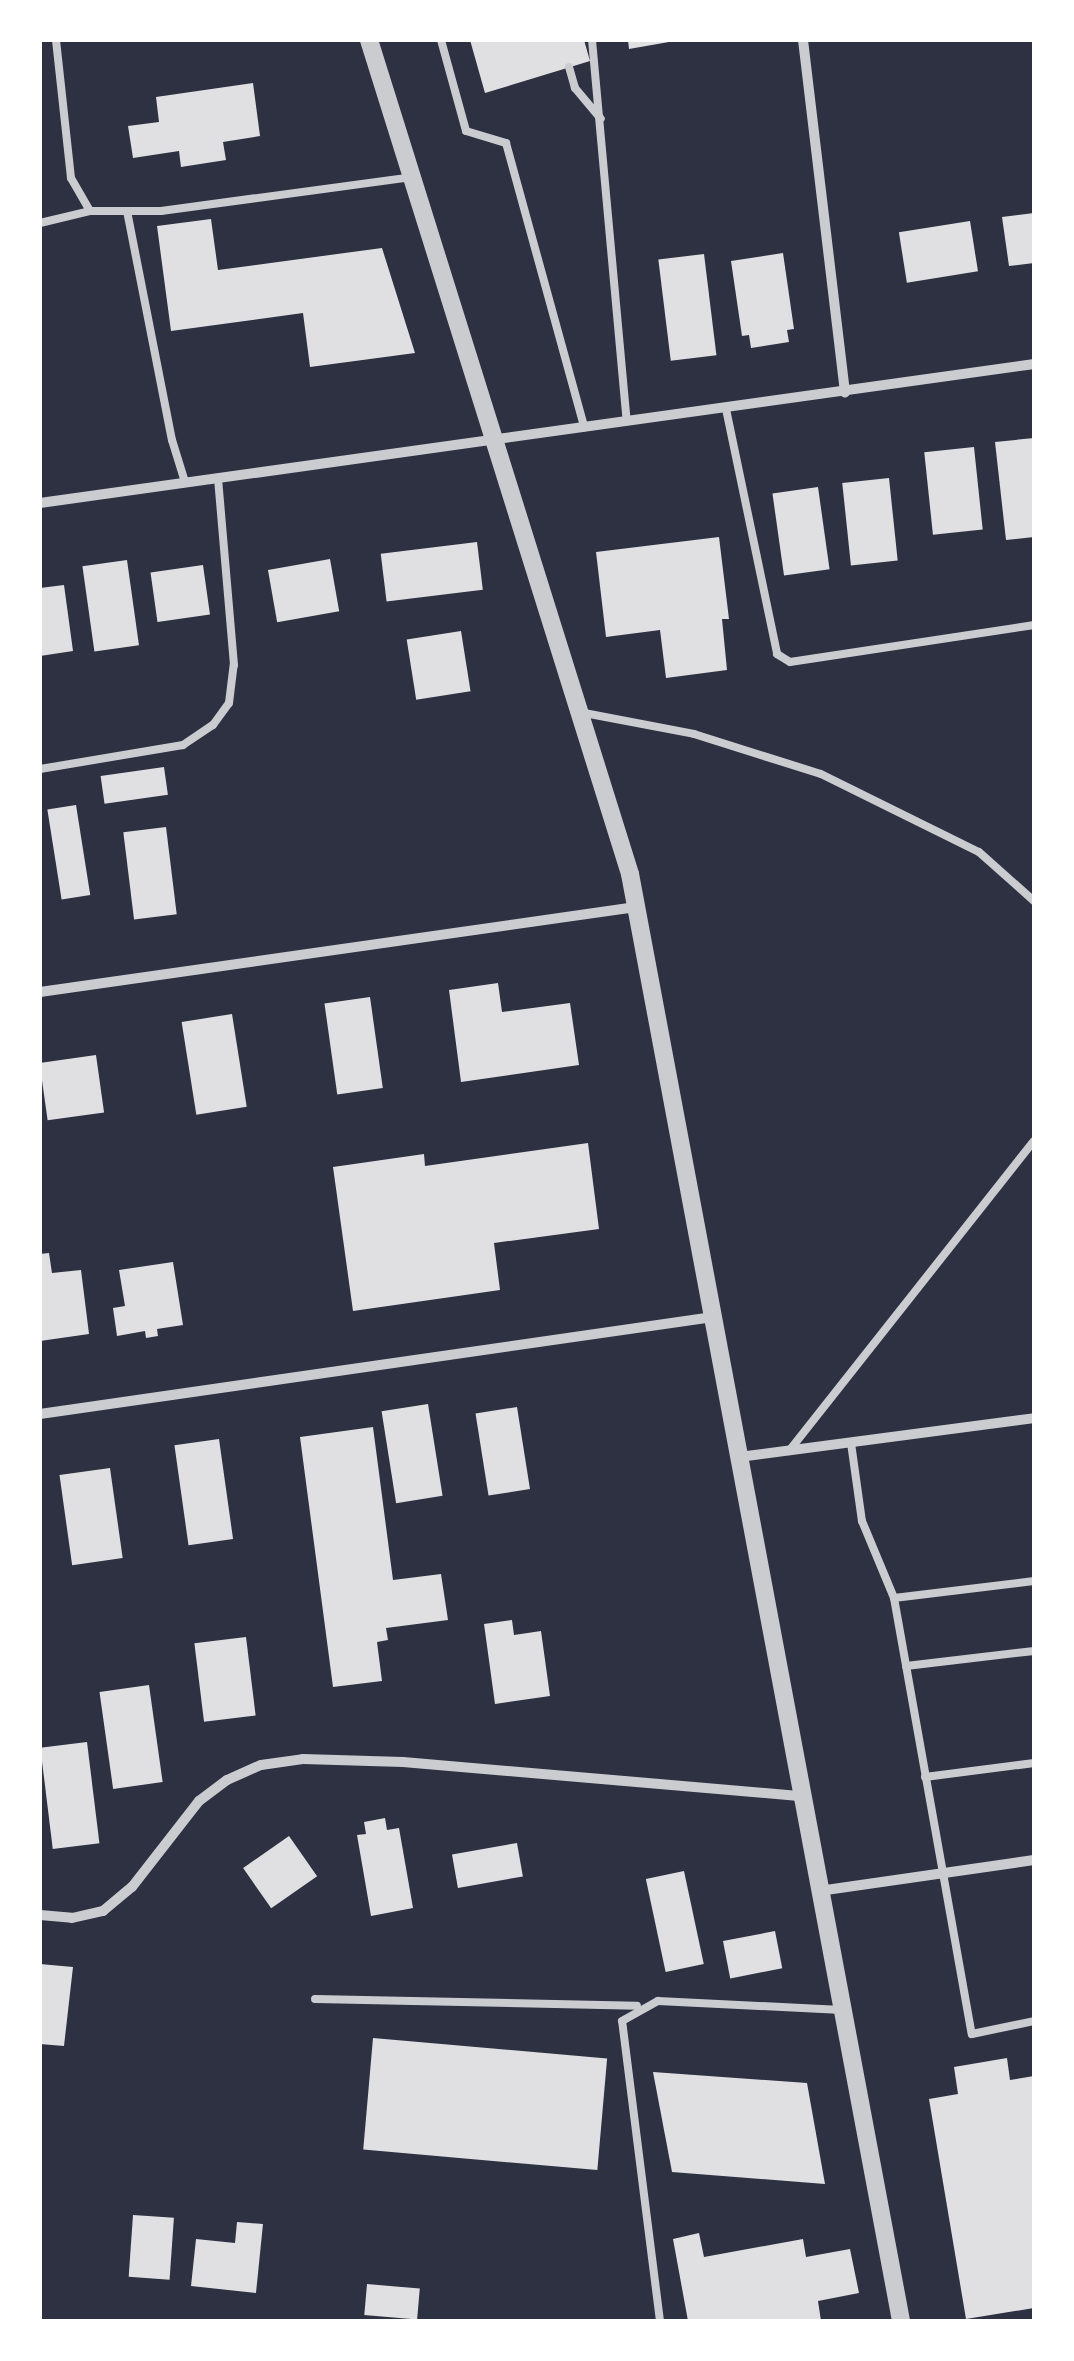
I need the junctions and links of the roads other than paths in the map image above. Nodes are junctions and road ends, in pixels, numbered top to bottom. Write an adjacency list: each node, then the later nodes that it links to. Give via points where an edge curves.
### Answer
1 (56, 40): 9 (lane, via 71,178)
2 (369, 40): 8 (street)
3 (441, 40): 16 (lane, via 466,130 506,143)
4 (592, 40): 7 (lane)
5 (803, 40): 13 (street)
6 (569, 67): 7 (lane, via 575,88)
7 (601, 119): 15 (lane)
8 (412, 177): 10 (lane); 17 (street)
9 (90, 210): 10 (lane); 11 (lane)
10 (127, 211): 19 (lane)
11 (40, 223)
12 (1034, 364): 13 (street)
13 (845, 393): 14 (street)
14 (726, 409): 15 (street); 21 (lane, via 777,654 790,662)
15 (627, 421): 16 (street)
16 (584, 427): 17 (street)
17 (494, 438): 18 (street); 22 (street)
18 (218, 478): 19 (street); 23 (lane, via 234,665 229,703 213,726 182,745)
19 (185, 482): 20 (street)
20 (40, 503)
21 (1034, 625)
22 (579, 712): 24 (lane, via 694,734 821,774 979,852); 25 (street)
23 (40, 768)
24 (1034, 901)
25 (636, 907): 26 (street); 28 (street)
26 (40, 992)
27 (1034, 1141): 32 (lane)
28 (713, 1317): 29 (street); 33 (street)
29 (40, 1414)
30 (1034, 1418): 31 (street)
31 (851, 1442): 32 (street); 35 (lane, via 862,1520)
32 (789, 1450): 33 (street)
33 (739, 1457): 40 (street)
34 (1034, 1581): 35 (lane)
35 (894, 1598): 37 (lane)
36 (1034, 1651): 37 (lane)
37 (906, 1666): 39 (lane)
38 (1034, 1764): 39 (lane)
39 (924, 1777): 42 (lane)
40 (802, 1796): 43 (street); 44 (street, via 403,1762 303,1759 261,1765 199,1801 112,1904 72,1918)
41 (1034, 1860): 42 (street)
42 (941, 1874): 43 (street); 48 (lane, via 972,2034)
43 (819, 1891): 47 (street)
44 (40, 1915)
45 (315, 1999): 46 (lane)
46 (641, 2006): 47 (lane, via 658,2001); 49 (lane, via 622,2020)
47 (842, 2010): 50 (street)
48 (1034, 2021)
49 (660, 2321)
50 (901, 2321)

